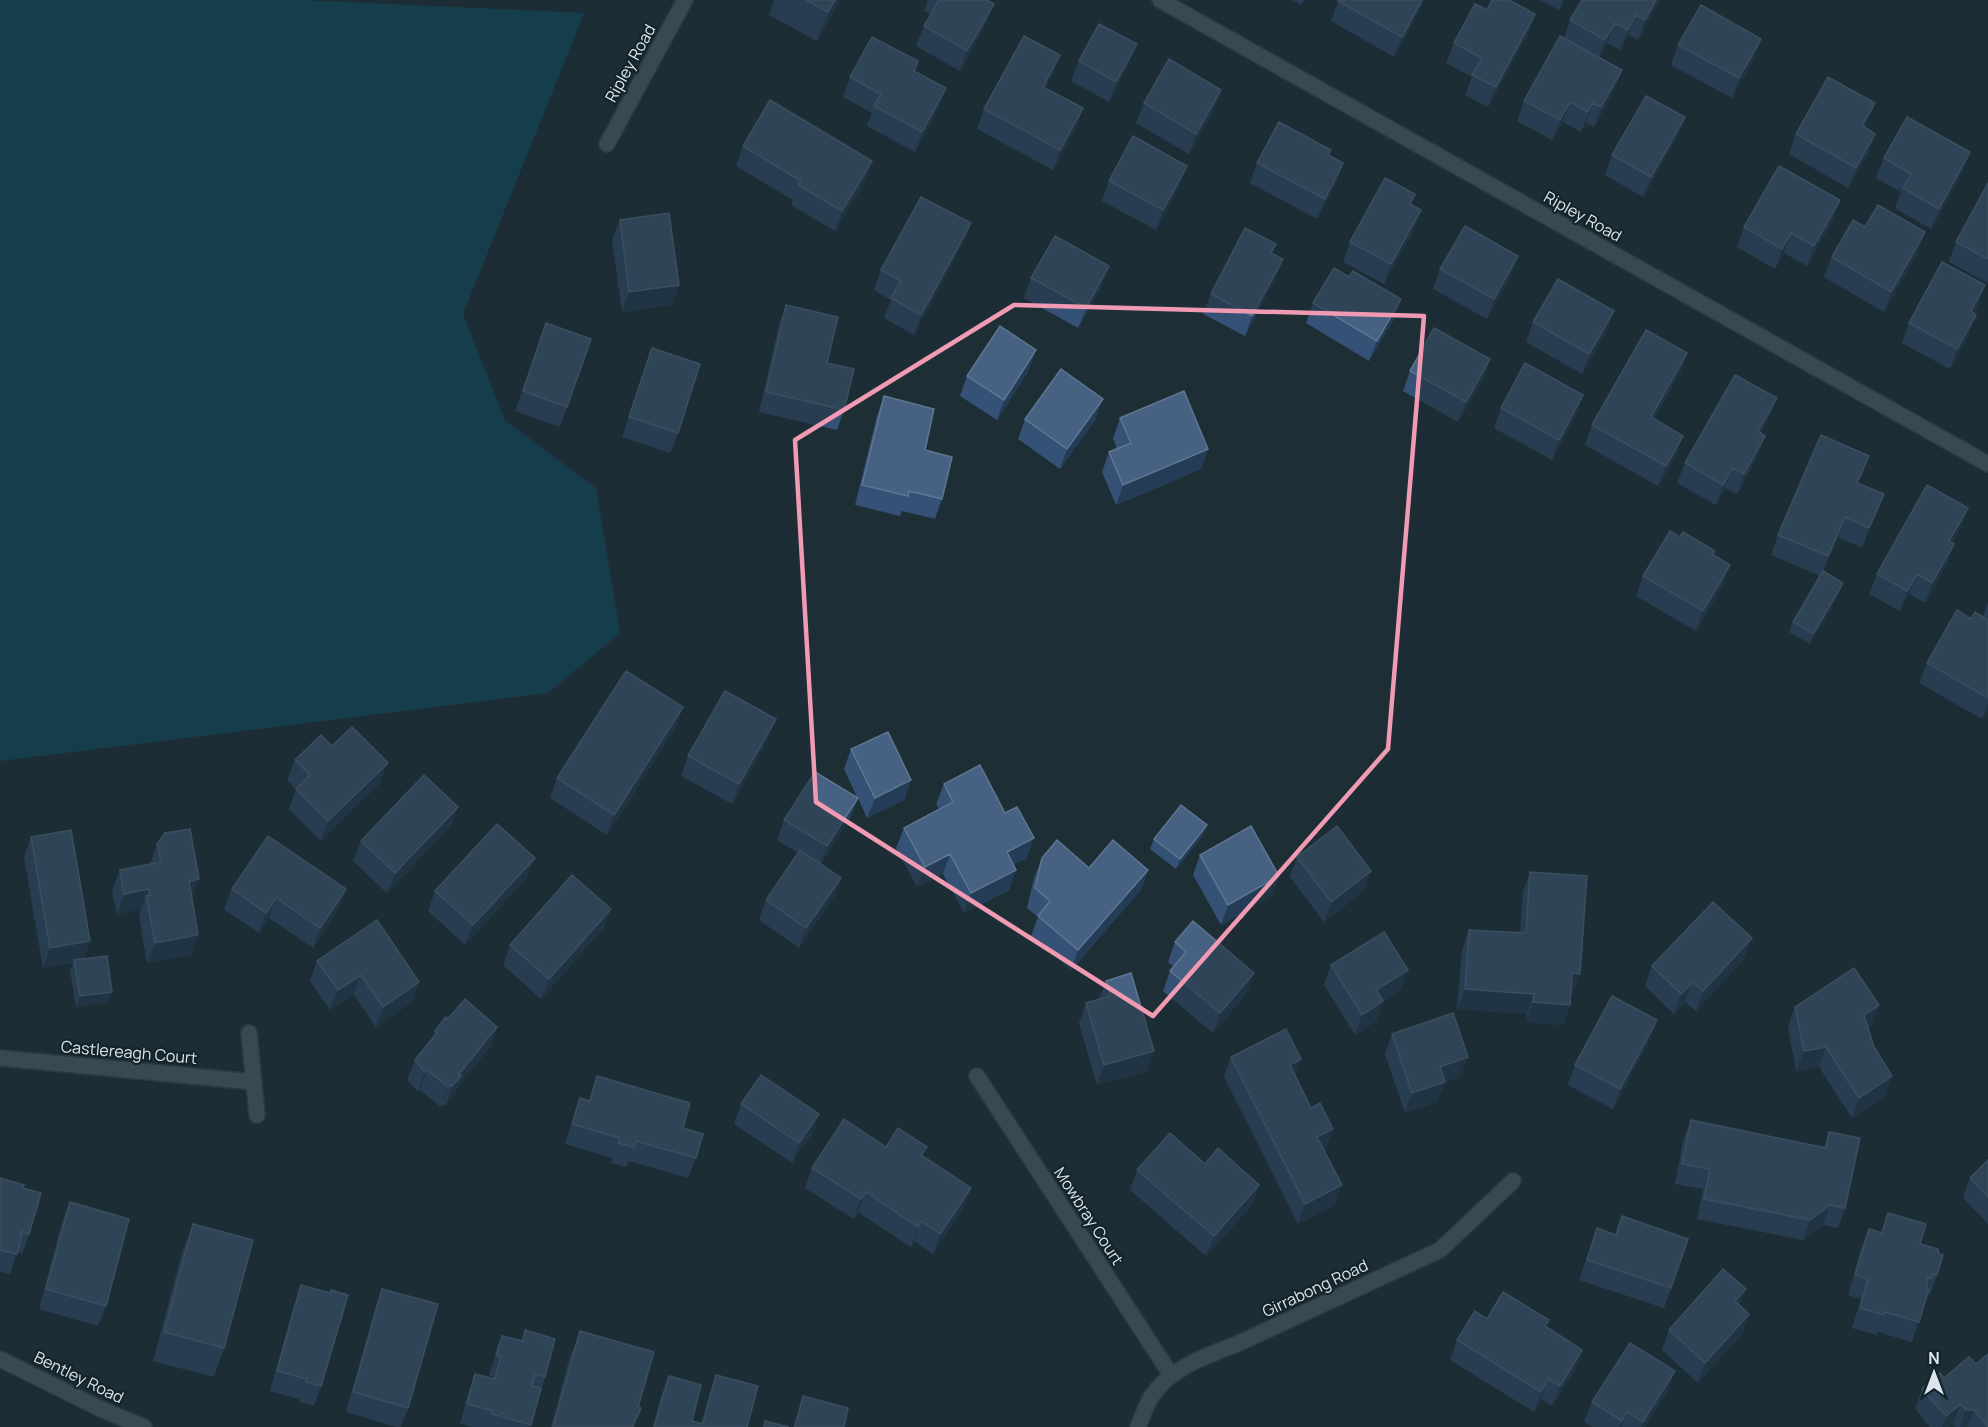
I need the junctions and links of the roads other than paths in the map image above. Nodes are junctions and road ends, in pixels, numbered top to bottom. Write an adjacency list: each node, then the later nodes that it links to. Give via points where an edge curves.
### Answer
1 (685, 0): 3 (street, Ripley Road)
2 (1160, 0): 4 (street, Ripley Road)
3 (607, 144)
4 (1988, 465)
5 (249, 1033): 8 (street)
6 (0, 1058): 8 (street, Castlereagh Court)
7 (976, 1076): 12 (street, Mowbray Court)
8 (254, 1082): 9 (street)
9 (257, 1115)
10 (1513, 1181): 12 (street, Girrabong Road, via 1440,1250)
11 (0, 1359): 13 (street, Bentley Road)
12 (1171, 1375): 14 (street, Girrabong Road, via 1151,1397)
13 (144, 1427)
14 (1138, 1427)

